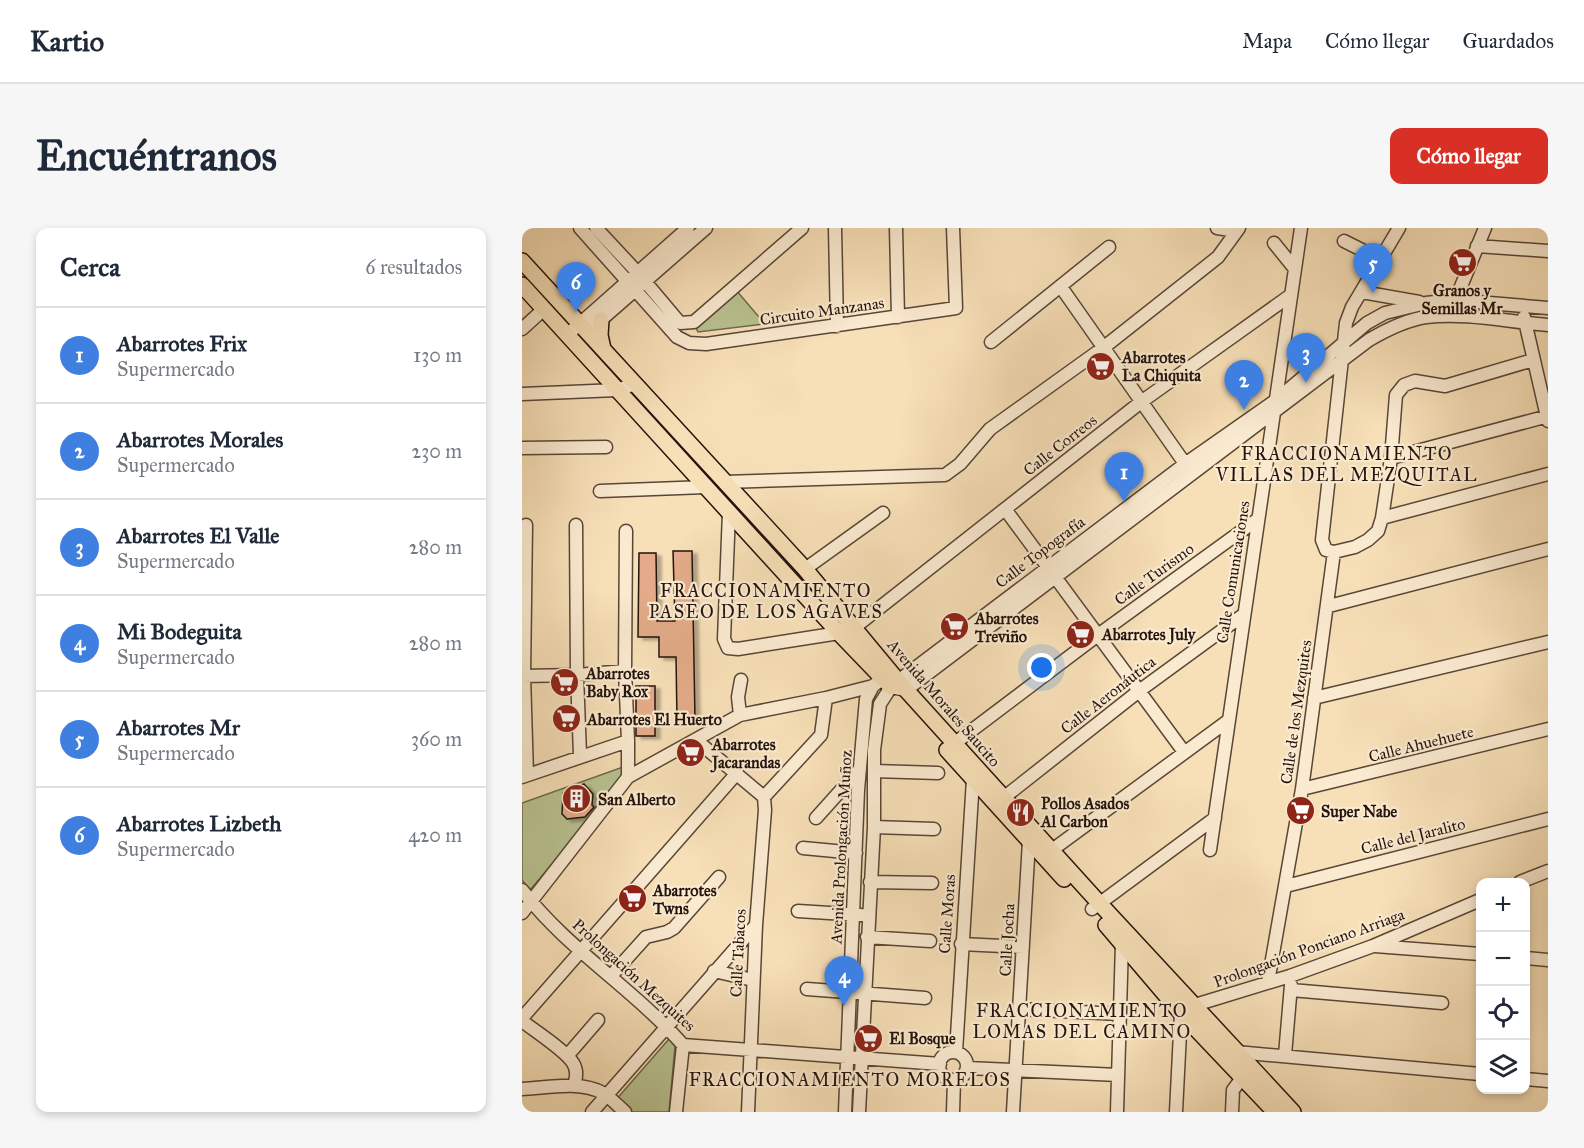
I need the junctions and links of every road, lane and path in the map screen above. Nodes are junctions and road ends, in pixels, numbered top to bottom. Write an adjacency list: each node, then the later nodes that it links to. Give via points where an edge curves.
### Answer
1 (580, 228): 22 (street)
2 (596, 228): 22 (street)
3 (688, 228): 22 (street)
4 (706, 228): 22 (street)
5 (802, 228): 22 (street, via 694,322 680,323)
6 (835, 228): 37 (street)
7 (896, 228): 33 (street)
8 (953, 228): 33 (street, Circuito Manzanas, via 956,308)
9 (1217, 228): 13 (street)
10 (1300, 228): 21 (street, Calle Comunicaciones)
11 (1399, 228): 19 (street)
12 (1485, 228): 16 (street)
13 (1238, 230): 43 (street, via 1218,257)
14 (1344, 241): 19 (street)
15 (1274, 243): 21 (street)
16 (1477, 246): 18 (street); 27 (street)
17 (1109, 248): 24 (street)
18 (1547, 248)
19 (1380, 259): 25 (street)
20 (522, 261): 38 (main road, Avenida Morales Saucito)
21 (1295, 269): 26 (street, Calle Comunicaciones)
22 (636, 281): 34 (street); 37 (street, Circuito Manzanas, via 677,337 689,343); 38 (street)
23 (522, 285): 31 (main road, Avenida Morales Saucito)
24 (1061, 287): 41 (street); 43 (street)
25 (1362, 291): 28 (street); 42 (street, via 1346,323)
26 (1291, 295): 50 (street, Calle Correos); 51 (street, Calle Comunicaciones)
27 (1454, 300): 28 (street); 29 (street); 32 (street)
28 (1426, 303): 42 (street, Calle Topografía, via 1385,313)
29 (1521, 306): 30 (street); 35 (street)
30 (1548, 308)
31 (544, 309): 39 (street); 40 (main road, Avenida Morales Saucito)
32 (1450, 316): 35 (street, Calle Topografía); 45 (street, Calle Topografía, via 1424,318 1387,330)
33 (898, 317): 37 (street, Circuito Manzanas)
34 (601, 320): 38 (street); 44 (main road)
35 (1525, 323): 36 (street, Calle Topografía); 46 (street)
36 (1548, 325)
37 (837, 326)
38 (583, 328): 40 (street); 44 (main road, Avenida Morales Saucito)
39 (522, 329)
40 (571, 339): 48 (main road, Avenida Morales Saucito)
41 (991, 342)
42 (1344, 342): 45 (street); 51 (street, Calle Topografía)
43 (1103, 348): 50 (street); 58 (street, via 990,429 960,464 945,475)
44 (603, 349): 47 (main road, Avenida Morales Saucito)
45 (1343, 359): 51 (street, Calle Topografía); 70 (street, via 1322,540 1326,550)
46 (1533, 360): 52 (street); 55 (street, via 1445,386 1415,381 1404,385 1396,395)
47 (635, 384): 48 (street); 58 (main road, Avenida Morales Saucito)
48 (617, 390): 49 (street); 59 (main road, Avenida Morales Saucito)
49 (522, 394)
50 (1141, 402): 56 (street); 61 (street, Calle Correos)
51 (1274, 407): 56 (street, Calle Topografía); 65 (street, Calle Comunicaciones)
52 (1548, 418): 55 (street)
53 (606, 447): 54 (street)
54 (522, 448)
55 (1391, 458): 64 (street)
56 (1189, 469): 71 (street, Calle Topografía); 73 (street, Calle Topografía)
57 (1548, 474): 64 (street)
58 (725, 482): 72 (main road, Avenida Morales Saucito)
59 (706, 487): 60 (street); 62 (main road, Avenida Morales Saucito)
60 (600, 491)
61 (1005, 509): 71 (street); 76 (street, Calle Correos)
62 (729, 512): 77 (main road, Avenida Morales Saucito); 77 (street, via 724,639 728,648 738,650)
63 (883, 513): 72 (street)
64 (1382, 518): 70 (street, via 1378,531 1368,540 1355,548)
65 (1258, 519): 75 (street, Calle Comunicaciones); 78 (street, Calle Turismo)
66 (526, 525): 82 (street)
67 (576, 525): 81 (street)
68 (626, 531): 80 (street)
69 (1548, 549): 74 (street)
70 (1334, 552): 74 (street, Calle de los Mezquites)
71 (1047, 567): 73 (street); 84 (street, Calle Topografía)
72 (805, 570): 76 (main road, Avenida Morales Saucito)
73 (1055, 578): 78 (street); 84 (street, Calle Topografía)
74 (1329, 606): 87 (street, Calle de los Mezquites)
75 (1243, 615): 85 (street, Calle Aeronáutica); 89 (street, Calle Comunicaciones)
76 (855, 627): 84 (main road, Avenida Morales Saucito)
77 (839, 633): 84 (main road, Avenida Morales Saucito)
78 (1098, 635): 85 (street); 93 (street, Calle Turismo)
79 (1548, 642): 87 (street)
80 (625, 671): 81 (street); 92 (street)
81 (577, 675): 82 (street); 95 (street)
82 (523, 676): 100 (street)
83 (741, 680): 88 (street)
84 (890, 684): 86 (street); 93 (main road, Avenida Morales Saucito); 96 (street, Avenida Prolongación Muñoz, via 866,699); 97 (street, Avenida Prolongación Muñoz, via 880,704); 102 (main road, Avenida Morales Saucito)
85 (1139, 691): 94 (street); 107 (street, Calle Aeronáutica)
86 (826, 698): 88 (street); 106 (street, via 821,735)
87 (1314, 698): 103 (street, Calle de los Mezquites)
88 (740, 715): 91 (street)
89 (1229, 720): 94 (street); 109 (street, Calle Comunicaciones)
90 (1548, 729): 103 (street, Calle Ahuehuete)
91 (696, 740): 98 (street); 101 (street)
92 (628, 741): 95 (street); 101 (street)
93 (955, 743): 107 (main road, Avenida Morales Saucito)
94 (1184, 752): 115 (street)
95 (580, 755): 100 (street)
96 (860, 769): 104 (street, Avenida Prolongación Muñoz); 108 (street)
97 (874, 771): 99 (street); 105 (street, Avenida Prolongación Muñoz)
98 (737, 773): 106 (street); 139 (street)
99 (938, 773)
100 (524, 776)
101 (627, 777): 125 (street)
102 (973, 779): 107 (main road, Avenida Morales Saucito); 136 (street, Calle Moras)
103 (1302, 789): 123 (street, Calle de los Mezquites)
104 (858, 790): 105 (street); 117 (street, Avenida Prolongación Muñoz)
105 (874, 792): 111 (street, Avenida Prolongación Muñoz)
106 (764, 797): 132 (street, Calle Tabacos)
107 (1000, 801): 113 (main road, Avenida Morales Saucito); 115 (main road, Avenida Morales Saucito)
108 (816, 818)
109 (1215, 818): 116 (street, Calle Comunicaciones); 127 (street)
110 (1548, 819): 123 (street, Calle del Jaralito)
111 (874, 827): 112 (street); 121 (street, Avenida Prolongación Muñoz)
112 (934, 829)
113 (1029, 841): 127 (main road, Avenida Morales Saucito); 138 (street, Calle Jocha)
114 (803, 848): 117 (street)
115 (1052, 850): 127 (main road, Avenida Morales Saucito)
116 (1210, 850)
117 (856, 853): 130 (street, Avenida Prolongación Muñoz)
118 (1548, 870): 120 (street)
119 (719, 877): 144 (street, via 674,928 646,937)
120 (1529, 878)
121 (870, 882): 122 (street); 131 (street, Avenida Prolongación Muñoz)
122 (932, 883)
123 (1286, 886): 147 (street, Calle de los Mezquites)
124 (522, 890): 125 (street, Prolongación Mezquites)
125 (531, 902): 129 (street); 139 (street, Prolongación Mezquites)
126 (1476, 902): 137 (street, Prolongación Ponciano Arriaga)
127 (1096, 907): 135 (main road, Avenida Morales Saucito); 155 (main road, Avenida Morales Saucito)
128 (798, 911): 130 (street)
129 (522, 913)
130 (854, 915): 131 (street); 150 (street, Avenida Prolongación Muñoz)
131 (868, 915): 133 (street, Avenida Prolongación Muñoz)
132 (756, 925): 143 (street); 146 (street, Calle Tabacos)
133 (867, 937): 134 (street); 151 (street, Avenida Prolongación Muñoz)
134 (930, 941)
135 (1122, 943): 155 (main road, Avenida Morales Saucito); 156 (street)
136 (961, 944): 138 (street); 162 (street, Calle Moras)
137 (1373, 946): 140 (street); 145 (street, Prolongación Ponciano Arriaga)
138 (1023, 947): 154 (street, Calle Jocha)
139 (582, 951): 144 (street, Prolongación Mezquites); 157 (street)
140 (1476, 954)
141 (1530, 958): 142 (street)
142 (1548, 960)
143 (714, 971): 146 (street); 159 (street)
144 (611, 976): 159 (street, Prolongación Mezquites)
145 (1290, 976): 147 (street, Prolongación Ponciano Arriaga); 149 (street)
146 (753, 980): 161 (street, Calle Tabacos)
147 (1268, 982): 155 (street, Prolongación Ponciano Arriaga)
148 (807, 989): 150 (street)
149 (1291, 990): 153 (street); 164 (street)
150 (850, 992): 151 (street); 167 (street, Avenida Prolongación Muñoz)
151 (863, 994): 152 (street); 166 (street, Avenida Prolongación Muñoz)
152 (926, 998)
153 (1442, 1003)
154 (1019, 1009): 156 (street); 170 (street, Calle Jocha)
155 (1188, 1009): 163 (main road, Avenida Morales Saucito); 173 (main road, Avenida Morales Saucito); 189 (street)
156 (1120, 1014): 172 (street)
157 (522, 1020): 165 (street)
158 (598, 1020): 165 (street)
159 (666, 1026): 160 (street, Prolongación Mezquites); 179 (street)
160 (683, 1045): 161 (street, Prolongación Mezquites); 182 (street)
161 (750, 1050): 167 (street, Prolongación Mezquites); 183 (street, Calle Tabacos)
162 (956, 1052): 168 (street, via 944,1056); 169 (street, via 963,1056)
163 (1236, 1052): 164 (street); 192 (main road, Avenida Morales Saucito)
164 (1285, 1055): 171 (street)
165 (567, 1056): 177 (street, via 577,1076)
166 (861, 1058): 167 (street, Prolongación Mezquites); 168 (street, Prolongación Mezquites); 185 (street, Avenida Prolongación Muñoz)
167 (847, 1059): 184 (street, Avenida Prolongación Muñoz)
168 (940, 1064): 175 (street, via 942,1073)
169 (967, 1068): 170 (street); 175 (street)
170 (1015, 1071): 172 (street); 187 (street, Calle Jocha)
171 (1476, 1074)
172 (1118, 1075): 188 (street)
173 (1242, 1078): 190 (street, via 1233,1090); 191 (main road, Avenida Morales Saucito)
174 (1530, 1079): 176 (street)
175 (954, 1080): 186 (street)
176 (1548, 1081)
177 (574, 1086): 178 (street); 179 (street)
178 (522, 1089)
179 (606, 1095): 180 (street); 181 (street)
180 (592, 1112)
181 (625, 1112)
182 (676, 1112)
183 (748, 1112)
184 (845, 1112)
185 (859, 1112)
186 (953, 1112)
187 (1013, 1112)
188 (1117, 1112)
189 (1176, 1112)
190 (1232, 1112)
191 (1275, 1112)
192 (1293, 1112)

